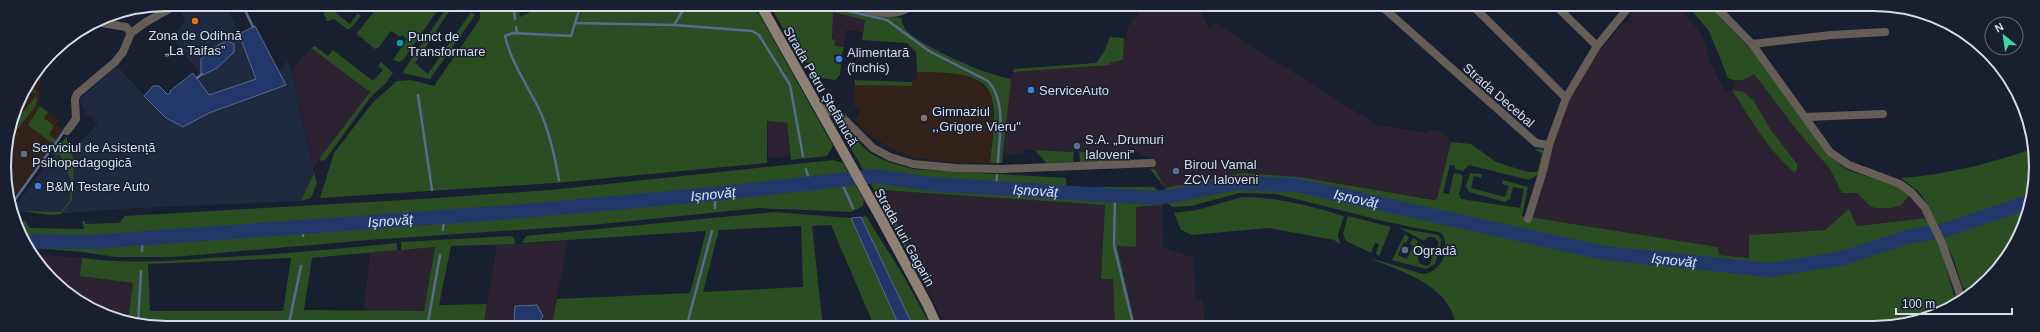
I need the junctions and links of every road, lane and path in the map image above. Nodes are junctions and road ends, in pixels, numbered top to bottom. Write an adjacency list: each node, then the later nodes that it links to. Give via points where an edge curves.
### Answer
1 (166, 11): 12 (street)
2 (764, 11): 16 (main road, Strada Petru Ștefănucă)
3 (880, 11): 4 (street, via 893,14)
4 (903, 11)
5 (1387, 11): 20 (street, Strada Decebal, via 1536,143)
6 (1478, 11): 15 (street)
7 (1561, 11): 14 (street)
8 (1625, 11): 14 (street)
9 (1720, 11): 13 (street)
10 (106, 24): 12 (street, via 126,27)
11 (1885, 32): 13 (street)
12 (131, 33): 19 (street, via 123,52 115,62 77,94 76,118)
13 (1752, 44): 18 (street)
14 (1596, 46): 15 (street)
15 (1566, 98): 20 (street)
16 (818, 106): 21 (main road, Strada Petru Ștefănucă); 22 (street, via 843,118 874,148 890,157 913,164 1002,169)
17 (1883, 114): 18 (street)
18 (1805, 117): 24 (street, via 1821,141 1839,160 1900,184 1912,193 1925,208 1933,224)
19 (67, 131)
20 (1549, 145): 23 (street)
21 (848, 159): 25 (main road, Strada Iuri Gagarin)
22 (1152, 163)
23 (1528, 219)
24 (1960, 295)
25 (935, 321)

